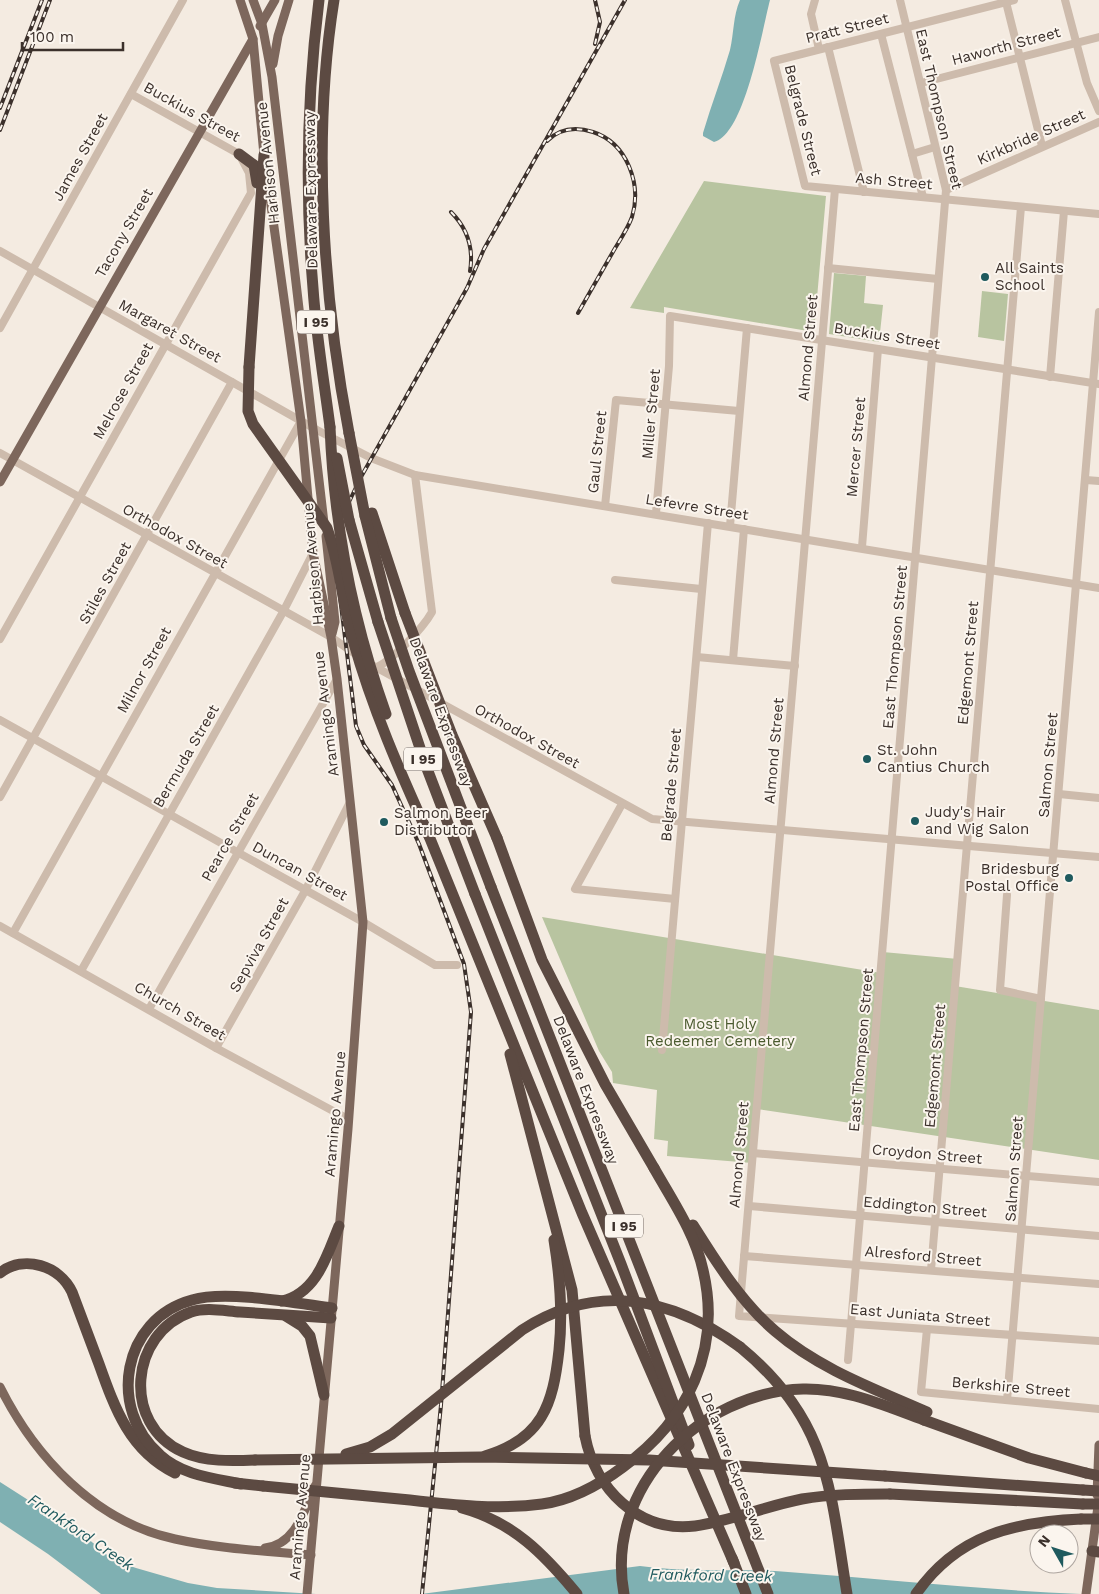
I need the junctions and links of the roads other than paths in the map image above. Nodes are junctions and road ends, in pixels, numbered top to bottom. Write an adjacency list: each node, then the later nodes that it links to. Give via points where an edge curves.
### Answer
1 (183, 0): 24 (street, James Street)
2 (240, 0): 16 (main road, Harbison Avenue)
3 (253, 0): 12 (main road, Harbison Avenue)
4 (275, 0): 12 (main road, Tacony Street)
5 (289, 0): 22 (main road, via 278,36)
6 (319, 0): 64 (highway, Delaware Expressway / I 95, via 310,85 308,187 313,290)
7 (815, 0): 19 (street, via 811,14)
8 (900, 0): 13 (street, East Thompson Street)
9 (1066, 0): 17 (street)
10 (1010, 1): 13 (street, Pratt Street); 20 (street)
11 (334, 2): 74 (highway, Delaware Expressway / I 95, bridge, via 325,109 325,246 334,346 349,433)
12 (262, 24): 16 (main road, Tacony Street); 22 (main road, Harbison Avenue)
13 (907, 27): 14 (street, Pratt Street); 23 (street, East Thompson Street)
14 (881, 34): 18 (street, Pratt Street); 31 (street)
15 (1099, 37): 17 (street, Haworth Street)
16 (253, 39): 27 (main road, Tacony Street); 32 (main road, Harbison Avenue)
17 (1076, 42): 20 (street, Haworth Street); 25 (street, via 1087,83)
18 (828, 47): 19 (street, Pratt Street); 36 (street)
19 (819, 49): 21 (street, Pratt Street)
20 (1020, 57): 23 (street, Haworth Street); 28 (street)
21 (774, 61): 33 (street, Belgrade Street)
22 (272, 77): 63 (main road, Harbison Avenue)
23 (920, 83): 29 (street, East Thompson Street)
24 (131, 94): 27 (street, Buckius Street); 45 (street, James Street)
25 (1099, 111)
26 (1099, 122): 28 (street, Kirkbride Street)
27 (198, 131): 30 (street, Buckius Street); 47 (main road, Tacony Street)
28 (1042, 146): 35 (street, Kirkbride Street)
29 (935, 147): 31 (street); 35 (street, East Thompson Street)
30 (238, 154): 42 (highway, via 251,162 257,171); 53 (street, Melrose Street, via 248,173 251,193)
31 (912, 154): 37 (street)
32 (264, 155): 42 (highway); 62 (main road, Harbison Avenue)
33 (805, 186): 34 (street, Ash Street)
34 (835, 189): 36 (street, Ash Street); 44 (street, Almond Street)
35 (946, 190): 38 (street, East Thompson Street)
36 (864, 192): 37 (street, Ash Street)
37 (923, 197): 38 (street, Ash Street)
38 (945, 200): 39 (street, Ash Street); 46 (street, East Thompson Street)
39 (1021, 207): 40 (street, Ash Street); 56 (street, Edgemont Street)
40 (1064, 211): 41 (street, Ash Street); 57 (street)
41 (1099, 214)
42 (258, 220): 108 (highway, bridge, via 248,412 262,439 327,528 365,680)
43 (0, 251): 45 (street, Margaret Street)
44 (828, 268): 46 (street); 52 (street, Almond Street)
45 (32, 269): 47 (street, Margaret Street); 50 (street, James Street)
46 (938, 279): 55 (street, East Thompson Street)
47 (98, 306): 53 (street, Margaret Street); 66 (main road, Tacony Street)
48 (1099, 312): 59 (street, Salmon Street)
49 (670, 316): 51 (street, Buckius Street); 60 (street, Miller Street)
50 (0, 328)
51 (747, 328): 52 (street, Buckius Street); 61 (street)
52 (823, 340): 54 (street, Buckius Street); 79 (street, Almond Street)
53 (164, 345): 58 (street, Margaret Street); 71 (street, Melrose Street)
54 (878, 349): 55 (street, Buckius Street); 80 (street, Mercer Street)
55 (932, 358): 56 (street, Buckius Street); 82 (street, East Thompson Street)
56 (1008, 370): 57 (street, Buckius Street); 83 (street, Edgemont Street)
57 (1050, 377): 59 (street, Buckius Street)
58 (232, 382): 62 (street, Margaret Street); 78 (street, Stiles Street)
59 (1096, 384): 68 (street, Salmon Street)
60 (666, 405): 61 (street); 72 (street, Gaul Street, via 616,401); 73 (street, Miller Street)
61 (739, 411): 76 (street)
62 (301, 421): 63 (street, Lefevre Street); 81 (main road, Harbison Avenue); 84 (street, Milnor Street)
63 (311, 427): 67 (street, Lefevre Street, via 371,458); 90 (main road, Harbison Avenue, via 335,622)
64 (330, 427): 108 (highway, bridge, via 334,493 352,597 370,666); 174 (highway, Delaware Expressway / I 95, bridge, via 350,520 378,622 426,766)
65 (0, 453): 66 (street, Orthodox Street)
66 (12, 460): 70 (main road, Tacony Street); 71 (street, Orthodox Street)
67 (414, 475): 72 (street, Lefevre Street); 95 (street, via 432,612 398,650)
68 (1086, 480): 69 (street); 86 (street, Salmon Street)
69 (1099, 481)
70 (0, 482)
71 (80, 498): 78 (street, Orthodox Street); 91 (street, Melrose Street)
72 (605, 506): 73 (street, Lefevre Street)
73 (656, 514): 75 (street, Lefevre Street)
74 (369, 515): 130 (highway, bridge, via 542,960 605,1084); 179 (highway, Delaware Expressway / I 95, bridge, via 391,618 408,671)
75 (708, 523): 76 (street, Lefevre Street); 88 (street, Belgrade Street)
76 (730, 526): 77 (street, Lefevre Street)
77 (744, 529): 79 (street, Lefevre Street); 93 (street)
78 (147, 536): 84 (street, Orthodox Street); 98 (street, Stiles Street)
79 (806, 538): 80 (street, Lefevre Street); 94 (street, Almond Street)
80 (862, 548): 82 (street, Lefevre Street)
81 (313, 553): 89 (street, Bermuda Street); 90 (main road, Harbison Avenue)
82 (917, 557): 83 (street, Lefevre Street); 109 (street, East Thompson Street)
83 (990, 570): 86 (street, Lefevre Street); 110 (street, Edgemont Street)
84 (214, 574): 89 (street, Orthodox Street); 99 (street, Milnor Street)
85 (615, 580): 88 (street)
86 (1078, 585): 87 (street, Lefevre Street); 100 (street, Salmon Street)
87 (1099, 588)
88 (701, 589): 92 (street, Belgrade Street)
89 (283, 612): 90 (street, Orthodox Street); 105 (street, Bermuda Street)
90 (331, 637): 95 (street, Orthodox Street); 96 (main road, Aramingo Avenue)
91 (0, 639)
92 (697, 657): 93 (street); 106 (street, Belgrade Street)
93 (733, 660): 94 (street)
94 (795, 666): 107 (street, Almond Street)
95 (375, 668): 104 (street, Orthodox Street)
96 (337, 679): 103 (main road, Aramingo Avenue); 111 (street, Pearce Street)
97 (0, 720): 98 (street, Duncan Street)
98 (33, 738): 99 (street, Duncan Street); 101 (street, Stiles Street)
99 (100, 776): 105 (street, Duncan Street); 119 (street, Milnor Street)
100 (1059, 794): 102 (street); 112 (street, Salmon Street)
101 (0, 797)
102 (1099, 798)
103 (351, 801): 114 (street, Sepviva Street); 117 (main road, Aramingo Avenue)
104 (622, 804): 106 (street, Orthodox Street, via 652,819); 116 (street, via 575,889)
105 (168, 814): 111 (street, Duncan Street); 122 (street, Bermuda Street)
106 (682, 822): 107 (street, Orthodox Street); 116 (street, Belgrade Street)
107 (781, 830): 109 (street, Orthodox Street); 128 (street, Almond Street)
108 (429, 836): 121 (highway)
109 (893, 840): 110 (street, Orthodox Street); 129 (street, East Thompson Street)
110 (967, 845): 112 (street, Orthodox Street); 131 (street, Edgemont Street)
111 (237, 852): 114 (street, Duncan Street); 124 (street, Pearce Street)
112 (1054, 854): 113 (street, Orthodox Street); 123 (street, Salmon Street)
113 (1099, 857)
114 (305, 891): 117 (street, Duncan Street); 125 (street, Sepviva Street)
115 (1007, 895): 123 (street, via 1000,990)
116 (675, 899): 126 (street, Belgrade Street)
117 (363, 922): 120 (street, Duncan Street, via 436,965); 127 (main road, Aramingo Avenue)
118 (0, 926): 119 (street, Church Street)
119 (13, 933): 122 (street, Church Street)
120 (457, 965)
121 (482, 967): 133 (highway, via 520,1085); 174 (highway, via 582,1213)
122 (81, 971): 124 (street, Church Street)
123 (1041, 999): 132 (street, Salmon Street)
124 (149, 1009): 125 (street, Church Street)
125 (216, 1048): 127 (street, Church Street)
126 (662, 1050)
127 (348, 1118): 138 (main road, Aramingo Avenue)
128 (753, 1153): 129 (street, Croydon Street); 135 (street, Almond Street)
129 (866, 1162): 131 (street, Croydon Street); 136 (street, East Thompson Street)
130 (654, 1168): 160 (highway, bridge, via 732,1284 775,1331 824,1365); 169 (highway, bridge, via 693,1240 706,1286 708,1321 705,1349 698,1374 682,1406 647,1448 614,1475 577,1495 524,1506)
131 (940, 1169): 132 (street, Croydon Street); 137 (street, Edgemont Street)
132 (1027, 1176): 134 (street, Croydon Street); 139 (street, Salmon Street)
133 (543, 1177): 163 (highway, bridge, via 559,1270 561,1327 554,1390 541,1419 519,1441 500,1452); 170 (highway, bridge, via 572,1290 585,1436 594,1467 620,1501 649,1519 671,1526 709,1523 817,1496 890,1494 1083,1504)
134 (1099, 1182)
135 (749, 1206): 136 (street, Eddington Street); 141 (street, Almond Street)
136 (861, 1215): 137 (street, Eddington Street); 142 (street, East Thompson Street)
137 (936, 1221): 139 (street, Eddington Street); 143 (street, Edgemont Street)
138 (339, 1226): 147 (highway, via 313,1281 297,1295); 148 (main road, Aramingo Avenue)
139 (1023, 1229): 140 (street, Eddington Street); 145 (street, Salmon Street)
140 (1099, 1236)
141 (744, 1256): 142 (street, Alresford Street); 150 (street, Almond Street)
142 (857, 1264): 143 (street, Alresford Street); 151 (street, East Thompson Street)
143 (930, 1270): 145 (street, Alresford Street)
144 (1, 1271): 167 (highway, via 23,1264 40,1265 65,1280 121,1421 146,1454 161,1466 187,1478)
145 (1019, 1278): 146 (street, Alresford Street); 153 (street, Salmon Street)
146 (1099, 1284)
147 (279, 1302): 148 (highway); 167 (highway, via 210,1297 176,1306 145,1331 130,1364 131,1414 149,1445 160,1456 187,1472)
148 (331, 1313): 149 (highway); 157 (main road, Aramingo Avenue)
149 (284, 1315): 157 (highway, via 302,1326 310,1336); 164 (highway, bridge, via 214,1310 191,1312 170,1325 148,1354 141,1379 143,1410 162,1439 192,1456 229,1461)
150 (739, 1316): 151 (street, East Juniata Street)
151 (852, 1322): 152 (street, East Juniata Street); 155 (street, East Thompson Street)
152 (927, 1329): 153 (street, East Juniata Street); 158 (street, Berkshire Street, via 921,1392)
153 (1014, 1337): 154 (street, East Juniata Street); 158 (street, Salmon Street)
154 (1099, 1342)
155 (848, 1360)
156 (0, 1386): 171 (main road, via 24,1428 50,1463 74,1486 115,1515 133,1526 174,1539)
157 (324, 1395): 166 (main road, Aramingo Avenue)
158 (1007, 1400): 159 (street, Berkshire Street)
159 (1099, 1408)
160 (925, 1416): 165 (highway, bridge, via 1029,1458); 177 (highway, bridge, via 820,1390 768,1393 720,1411 678,1442 647,1481 634,1508 627,1534 623,1562)
161 (1099, 1446): 162 (main road)
162 (1099, 1450): 170 (main road)
163 (481, 1457): 164 (highway, bridge); 168 (highway, bridge, via 658,1460)
164 (332, 1458): 180 (highway, bridge, via 381,1441 522,1330 545,1316 572,1306 611,1300 650,1304 702,1323 740,1347 767,1370 788,1395 812,1435 829,1483)
165 (1099, 1476)
166 (318, 1479): 171 (main road, via 294,1533 277,1545); 173 (main road, Aramingo Avenue)
167 (241, 1484): 169 (highway, bridge)
168 (1099, 1491)
169 (448, 1504): 176 (highway, bridge, via 490,1517 518,1532 543,1554)
170 (1098, 1508): 172 (main road); 181 (highway, bridge, via 1081,1519 1032,1522 997,1531 968,1545 932,1573)
171 (251, 1549): 173 (main road)
172 (1095, 1551): 182 (main road)
173 (311, 1555): 175 (main road, Aramingo Avenue)
174 (734, 1563): 178 (highway, Delaware Expressway / I 95)
175 (307, 1594)
176 (577, 1594)
177 (624, 1594)
178 (746, 1594)
179 (768, 1594)
180 (847, 1594)
181 (916, 1594)
182 (1086, 1594)

